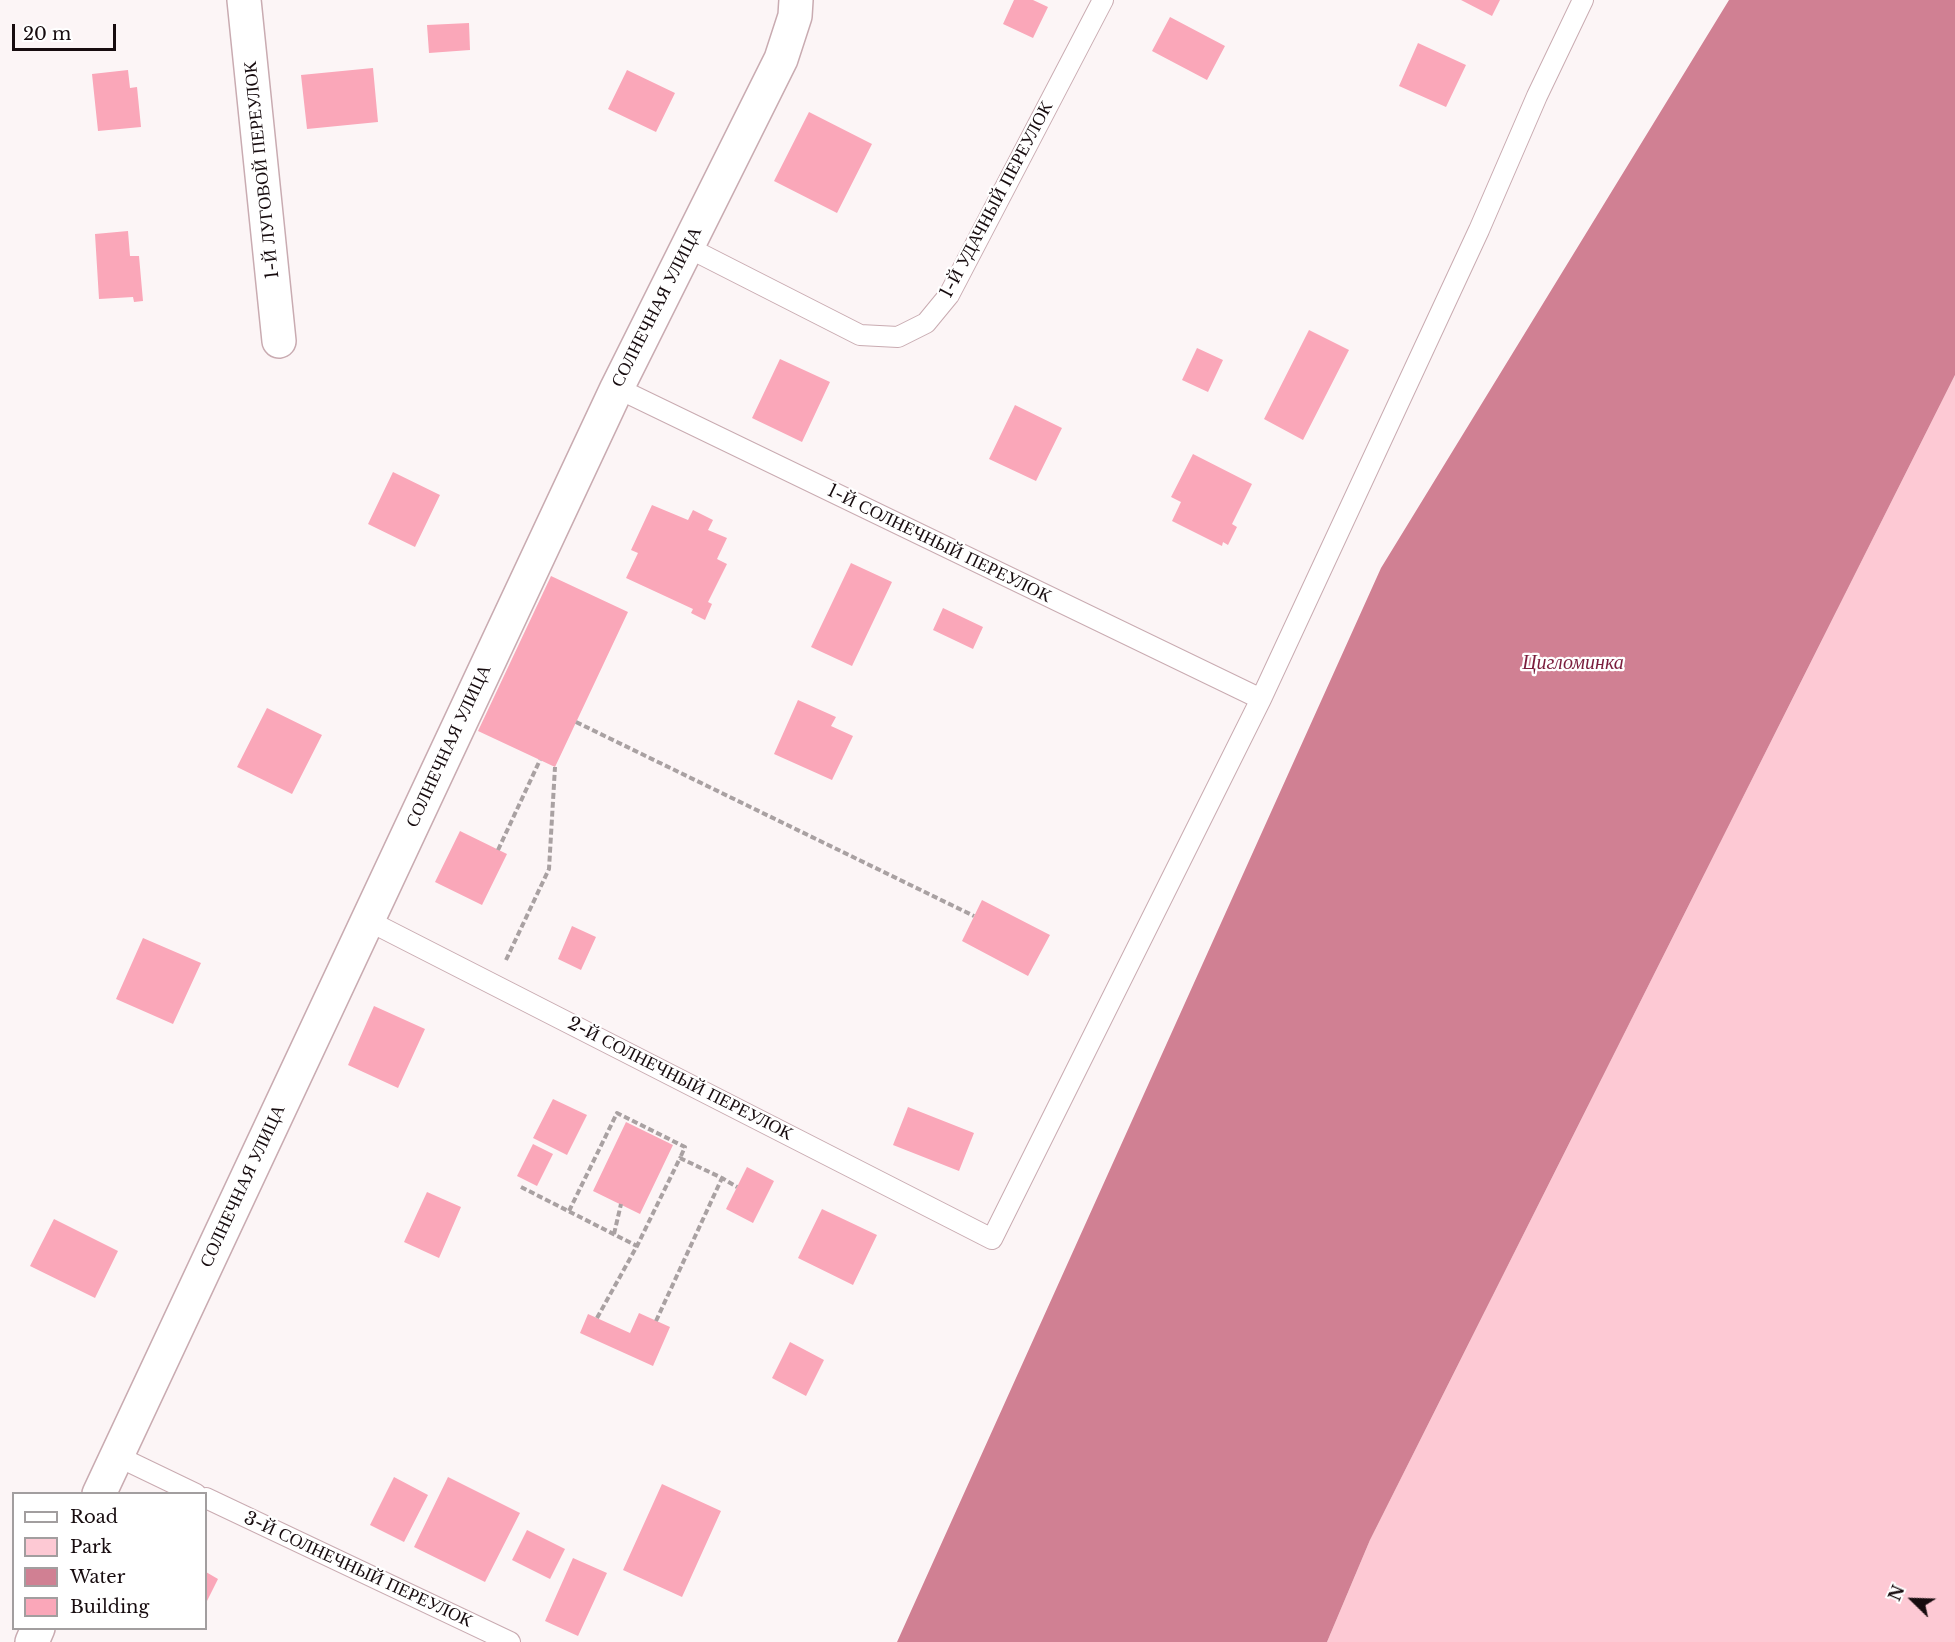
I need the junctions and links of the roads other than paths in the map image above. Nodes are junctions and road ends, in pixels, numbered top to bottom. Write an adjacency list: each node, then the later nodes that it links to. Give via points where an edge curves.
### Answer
1 (244, 0): 6 (street, 1-Й ЛУГОВОЙ ПЕРЕУЛОК)
2 (796, 0): 5 (street, СОЛНЕЧНАЯ УЛИЦА, via 781,59)
3 (1103, 0): 5 (lane, 1-Й УДАЧНЫЙ ПЕРЕУЛОК, via 949,295 926,323 898,337 860,335)
4 (1582, 0): 8 (lane)
5 (687, 247): 7 (street, СОЛНЕЧНАЯ УЛИЦА)
6 (279, 341)
7 (616, 388): 8 (lane, 1-Й СОЛНЕЧНЫЙ ПЕРЕУЛОК); 9 (street, СОЛНЕЧНАЯ УЛИЦА)
8 (1261, 699): 9 (lane, 2-Й СОЛНЕЧНЫЙ ПЕРЕУЛОК, via 992,1239)
9 (367, 920): 10 (street, СОЛНЕЧНАЯ УЛИЦА)
10 (117, 1456): 11 (street, СОЛНЕЧНАЯ УЛИЦА); 12 (lane)
11 (100, 1492)
12 (192, 1492)
13 (207, 1498): 14 (lane, 3-Й СОЛНЕЧНЫЙ ПЕРЕУЛОК)
14 (510, 1642)

